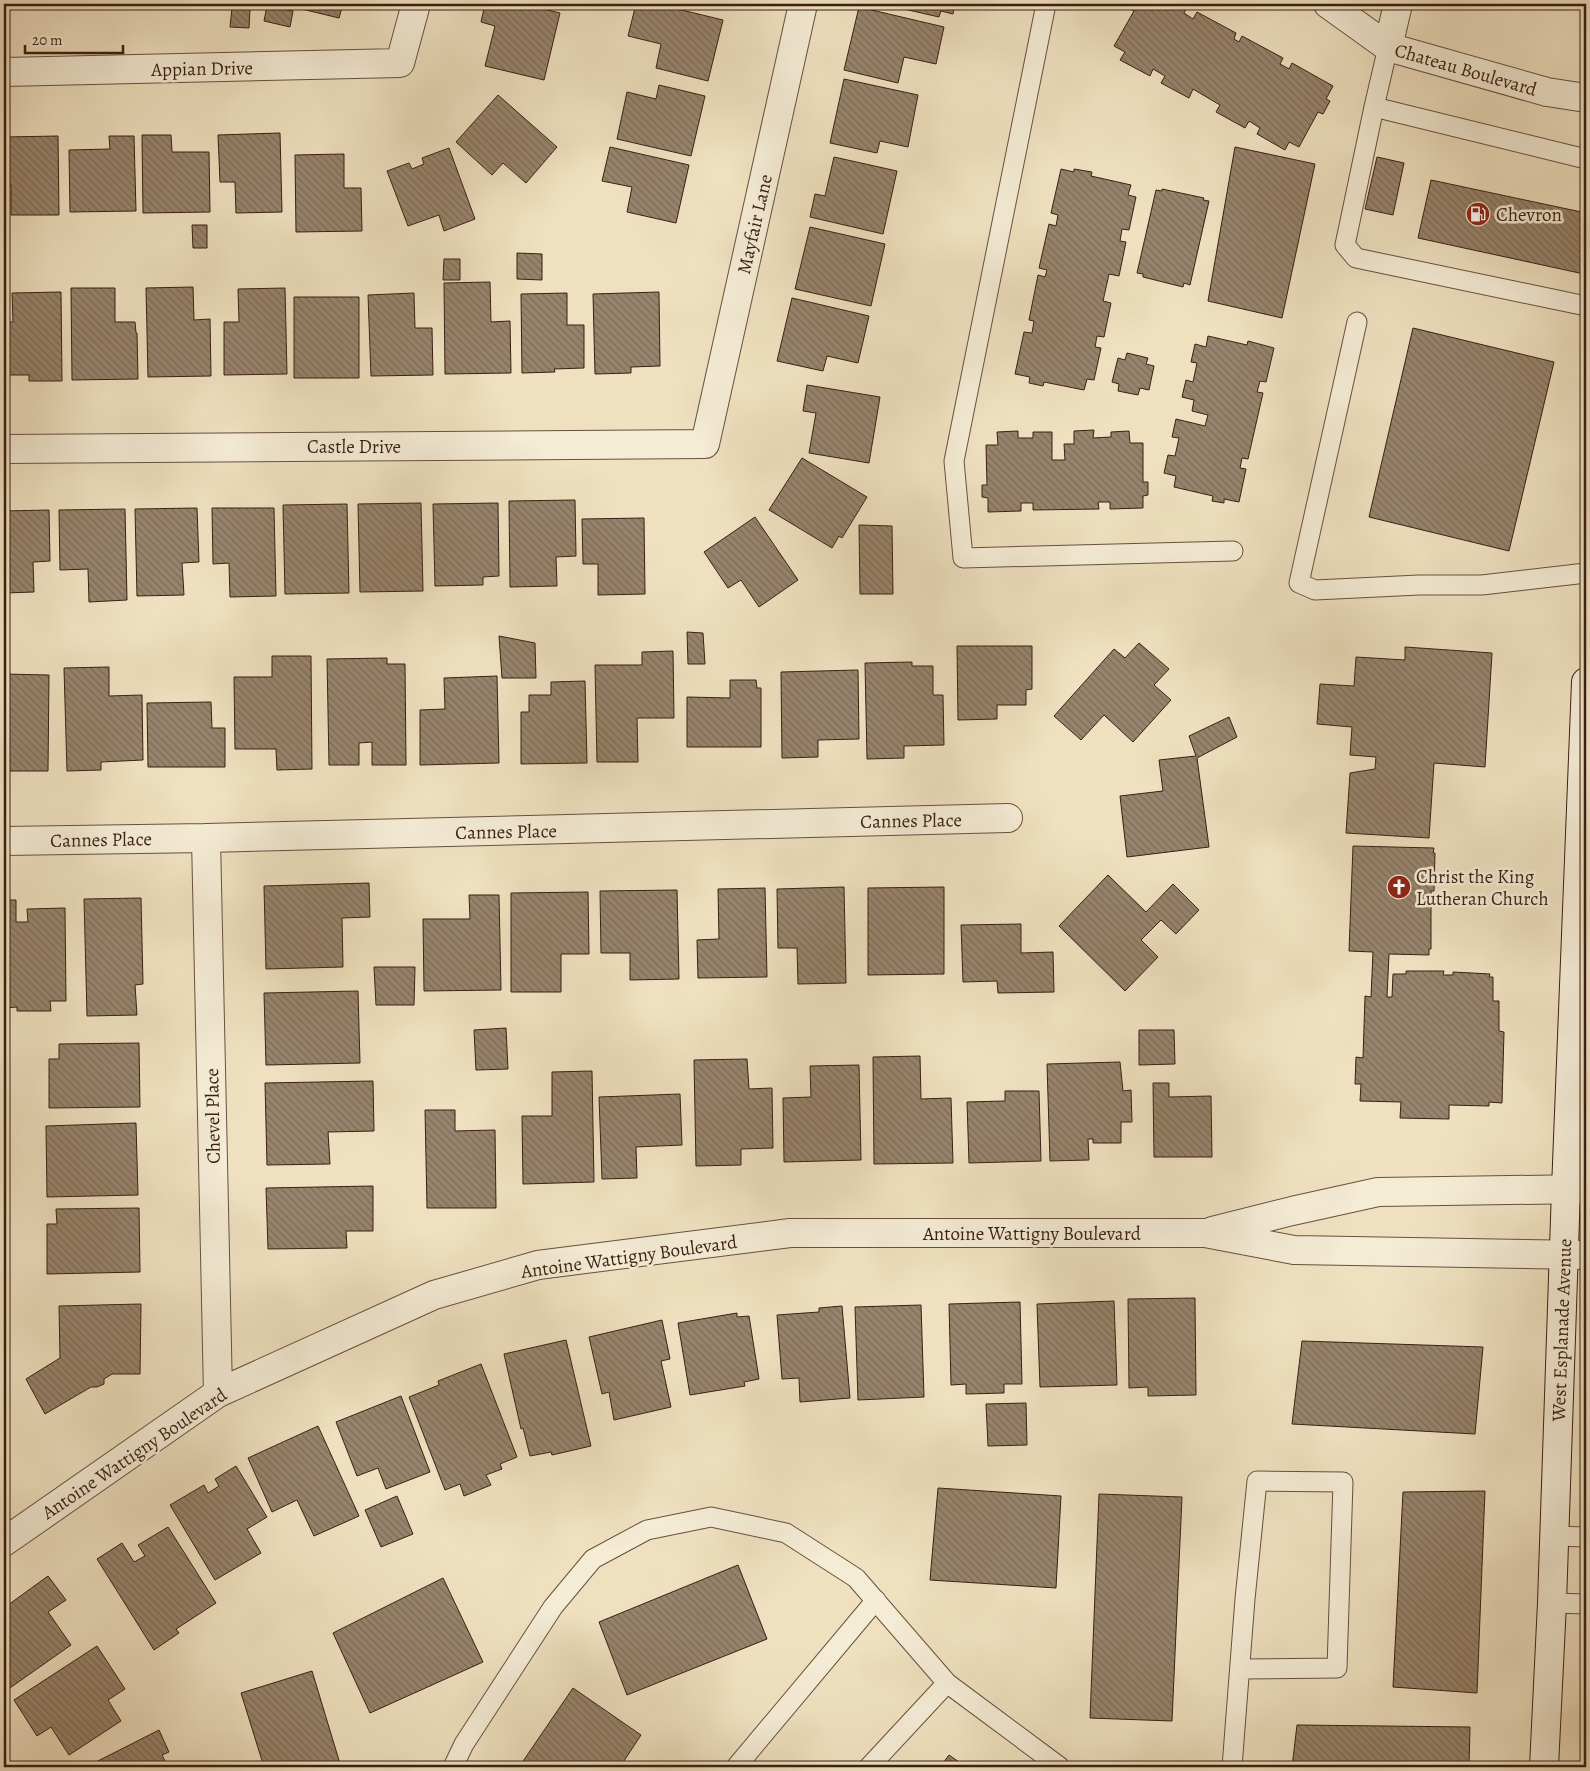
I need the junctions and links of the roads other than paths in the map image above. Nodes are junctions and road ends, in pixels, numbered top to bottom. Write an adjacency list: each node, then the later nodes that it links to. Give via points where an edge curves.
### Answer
1 (416, 4): 7 (street, Appian Drive, via 400,63)
2 (803, 4): 13 (street, Mayfair Lane)
3 (1046, 4): 15 (lane, via 954,461 963,558)
4 (1328, 4): 6 (street, Chateau Boulevard)
5 (1398, 4): 6 (street)
6 (1388, 47): 8 (street, Chateau Boulevard, via 1547,92); 9 (lane)
7 (4, 72)
8 (1586, 98)
9 (1374, 106): 10 (lane); 11 (lane, via 1345,245 1356,258)
10 (1586, 159)
11 (1586, 306)
12 (1356, 322): 16 (lane, via 1299,583 1315,590 1482,585)
13 (705, 444): 14 (street, Castle Drive)
14 (4, 449)
15 (1233, 552)
16 (1586, 573)
17 (1586, 682): 18 (street, West Esplanade Avenue)
18 (1586, 700): 19 (street); 23 (street, West Esplanade Avenue)
19 (1586, 705)
20 (1008, 818): 21 (street, Cannes Place)
21 (206, 838): 22 (street, Cannes Place); 26 (street, Chevel Place)
22 (4, 841)
23 (1576, 1189): 24 (street, Antoine Wattigny Boulevard, via 1378,1192); 25 (street, West Esplanade Avenue)
24 (1205, 1233): 25 (street, Antoine Wattigny Boulevard, via 1294,1250); 26 (street, Antoine Wattigny Boulevard, via 790,1233 538,1265 434,1295)
25 (1575, 1254): 27 (street, West Esplanade Avenue)
26 (218, 1393): 29 (street, Antoine Wattigny Boulevard)
27 (1554, 1536): 28 (lane); 31 (street, West Esplanade Avenue)
28 (1586, 1537)
29 (4, 1542)
30 (876, 1600): 34 (lane); 35 (lane, via 856,1578 786,1533 711,1518 647,1530 593,1559 554,1607 464,1744); 36 (lane)
31 (1552, 1604): 32 (lane); 40 (street, West Esplanade Avenue)
32 (1586, 1604)
33 (1240, 1669): 33 (lane, via 1257,1481 1343,1482 1337,1668); 39 (lane)
34 (947, 1682): 37 (lane); 38 (lane)
35 (453, 1767)
36 (736, 1767)
37 (869, 1767)
38 (1060, 1767)
39 (1232, 1767)
40 (1544, 1767)

